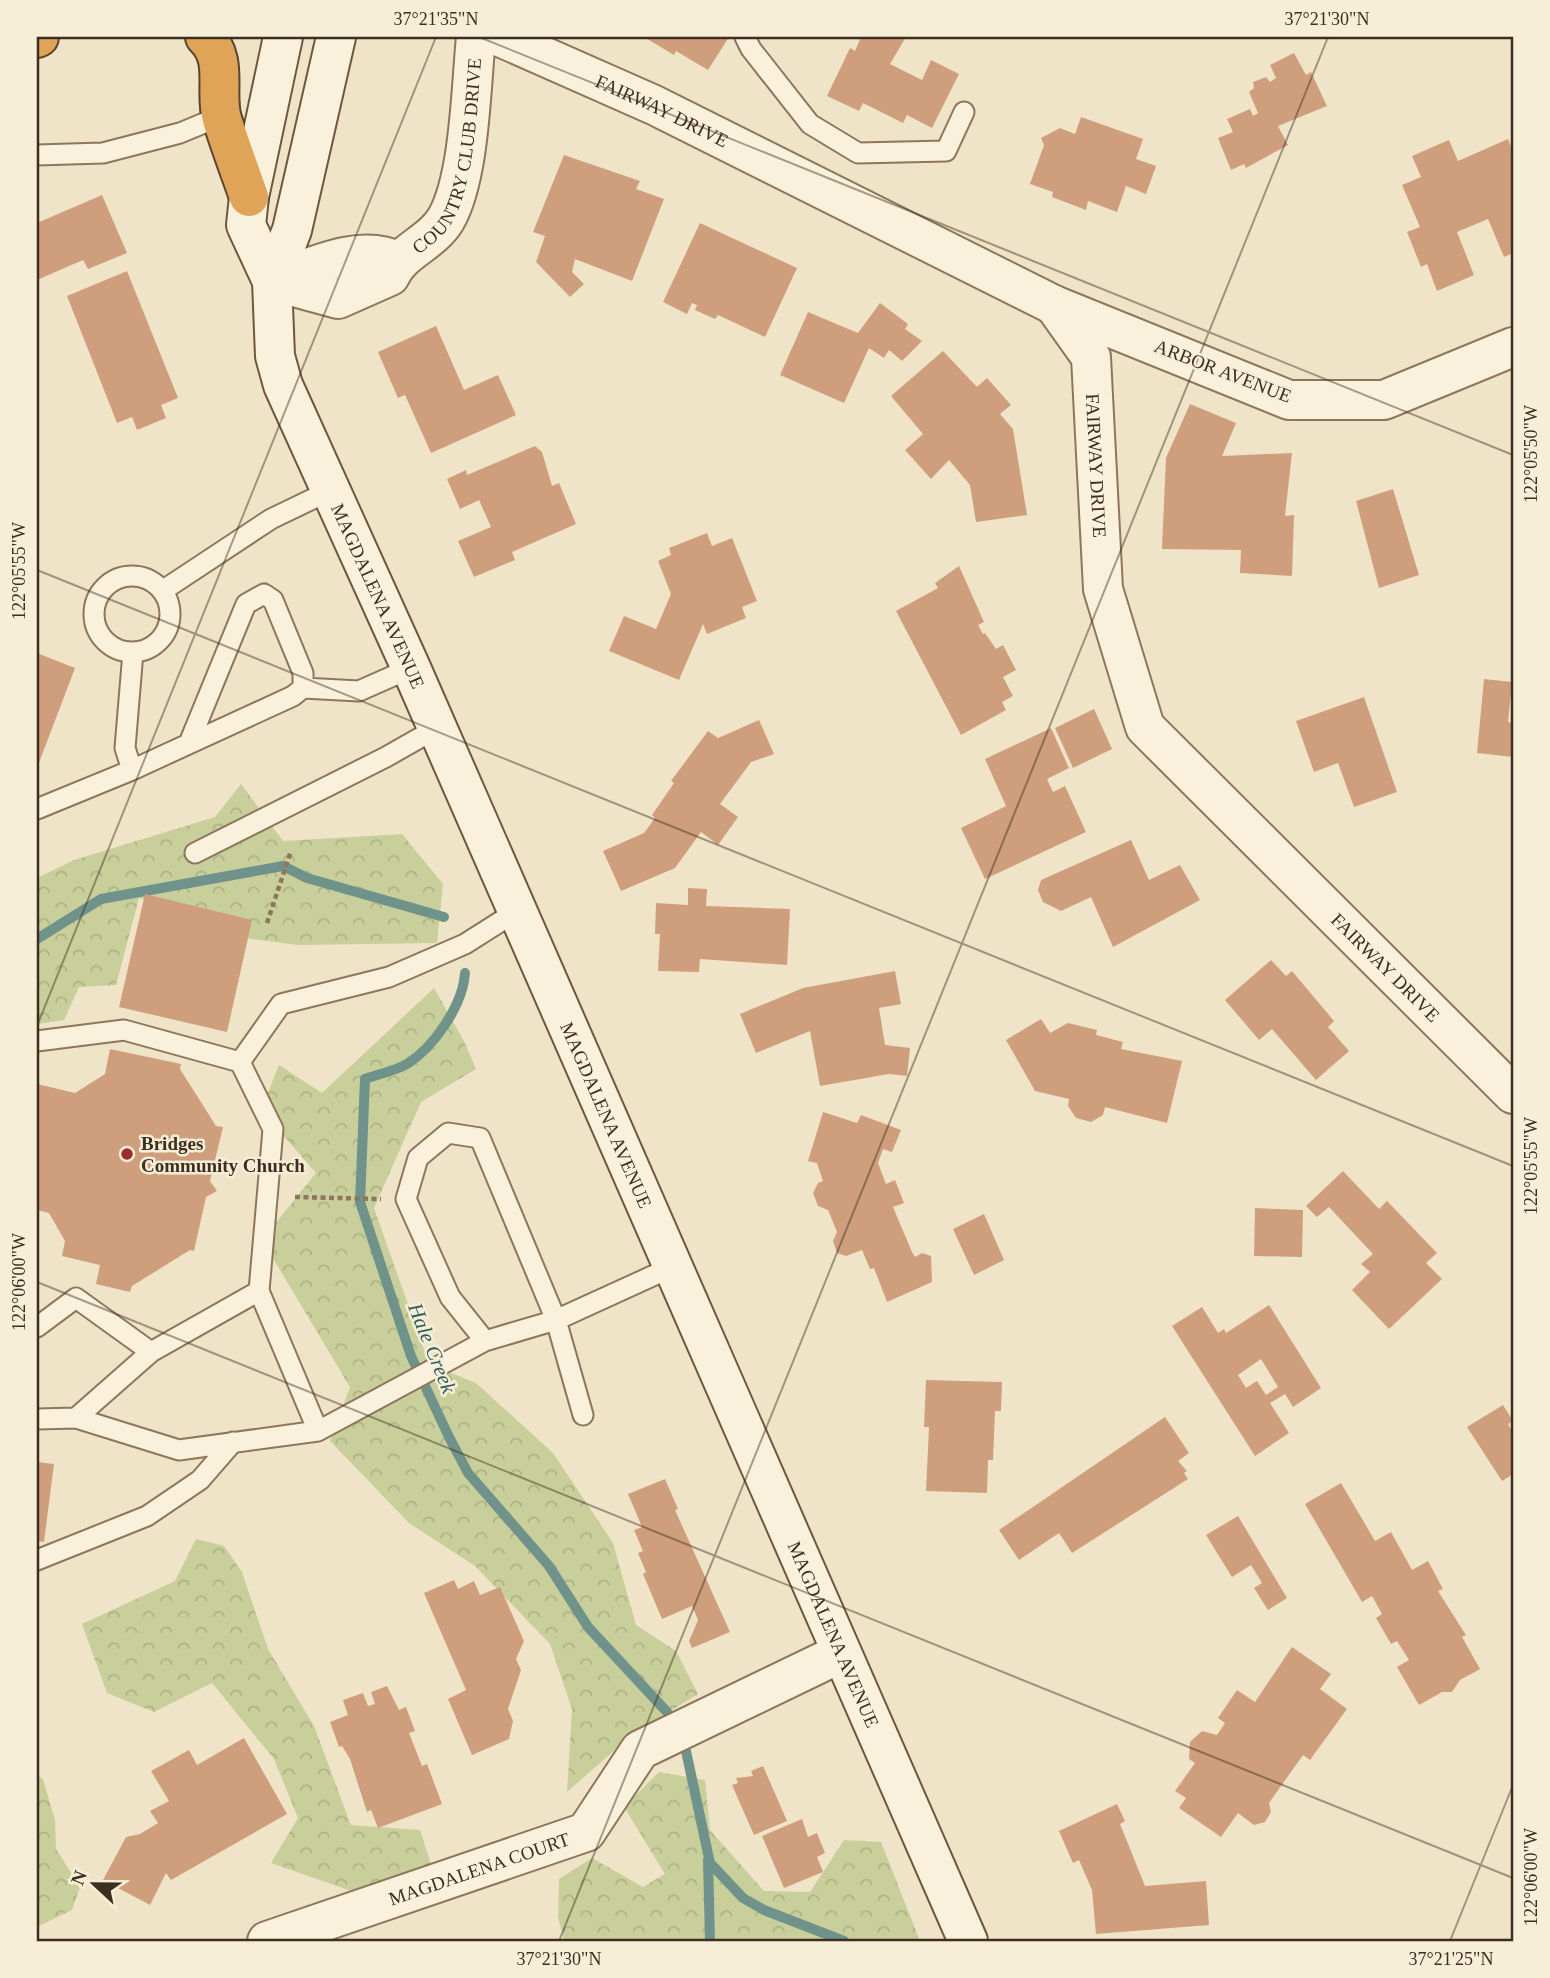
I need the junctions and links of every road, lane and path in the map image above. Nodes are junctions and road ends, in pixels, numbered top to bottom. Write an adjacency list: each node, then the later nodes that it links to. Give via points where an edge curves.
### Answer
1 (205, 37): 8 (highway, via 220,68)
2 (282, 37): 10 (street, MAGDALENA AVENUE)
3 (336, 37): 11 (street, MAGDALENA AVENUE, via 292,230)
4 (476, 37): 11 (street, COUNTRY CLUB DRIVE, via 456,196 446,219 429,240 397,261 383,254 340,258)
5 (500, 37): 12 (street, FAIRWAY DRIVE, via 654,105)
6 (745, 37): 7 (lane, via 810,124 858,153 946,151)
7 (964, 112)
8 (221, 116): 9 (lane, via 180,133 103,153); 10 (highway)
9 (37, 155)
10 (249, 197): 11 (street, MAGDALENA AVENUE, via 246,225)
11 (272, 281): 14 (street, MAGDALENA AVENUE, via 275,356)
12 (1054, 306): 13 (street, ARBOR AVENUE, via 1289,400 1384,400); 29 (street, FAIRWAY DRIVE, via 1091,358 1102,589 1145,727)
13 (1513, 346)
14 (329, 491): 15 (lane, via 271,519); 17 (street, MAGDALENA AVENUE)
15 (162, 591): 16 (lane, via 170,613 163,636 155,645); 16 (lane, via 134,576 113,582 98,597 94,608 97,629 111,647)
16 (133, 652): 21 (lane, via 125,748)
17 (411, 668): 18 (lane, via 359,691); 19 (street, MAGDALENA AVENUE)
18 (303, 688): 20 (lane); 20 (lane, via 303,673 273,600 264,594 246,604)
19 (437, 728): 24 (lane); 25 (street, MAGDALENA AVENUE)
20 (189, 743): 21 (lane)
21 (132, 770): 22 (lane)
22 (37, 809)
23 (290, 851): 26 (path)
24 (195, 853)
25 (517, 911): 28 (lane, via 465,944 389,977 281,1004); 32 (street, MAGDALENA AVENUE)
26 (267, 923)
27 (37, 1041): 28 (lane, via 124,1030)
28 (240, 1062): 30 (lane, via 273,1129)
29 (1513, 1094)
30 (266, 1197): 31 (path); 33 (lane)
31 (372, 1199)
32 (673, 1267): 34 (lane); 44 (street, MAGDALENA AVENUE)
33 (259, 1291): 37 (lane); 41 (lane)
34 (556, 1320): 36 (lane); 36 (lane, via 480,1138 448,1133 418,1158 406,1199 450,1297); 38 (lane)
35 (37, 1327): 37 (lane, via 76,1298)
36 (485, 1341): 41 (lane)
37 (150, 1352): 39 (lane)
38 (583, 1415)
39 (76, 1418): 40 (lane); 42 (lane, via 179,1450)
40 (37, 1419)
41 (318, 1431): 42 (lane)
42 (233, 1442): 43 (lane, via 200,1480 147,1516)
43 (37, 1560)
44 (841, 1653): 45 (street, MAGDALENA COURT, via 640,1750 586,1832); 46 (street, MAGDALENA AVENUE)
45 (267, 1941)
46 (968, 1941)

